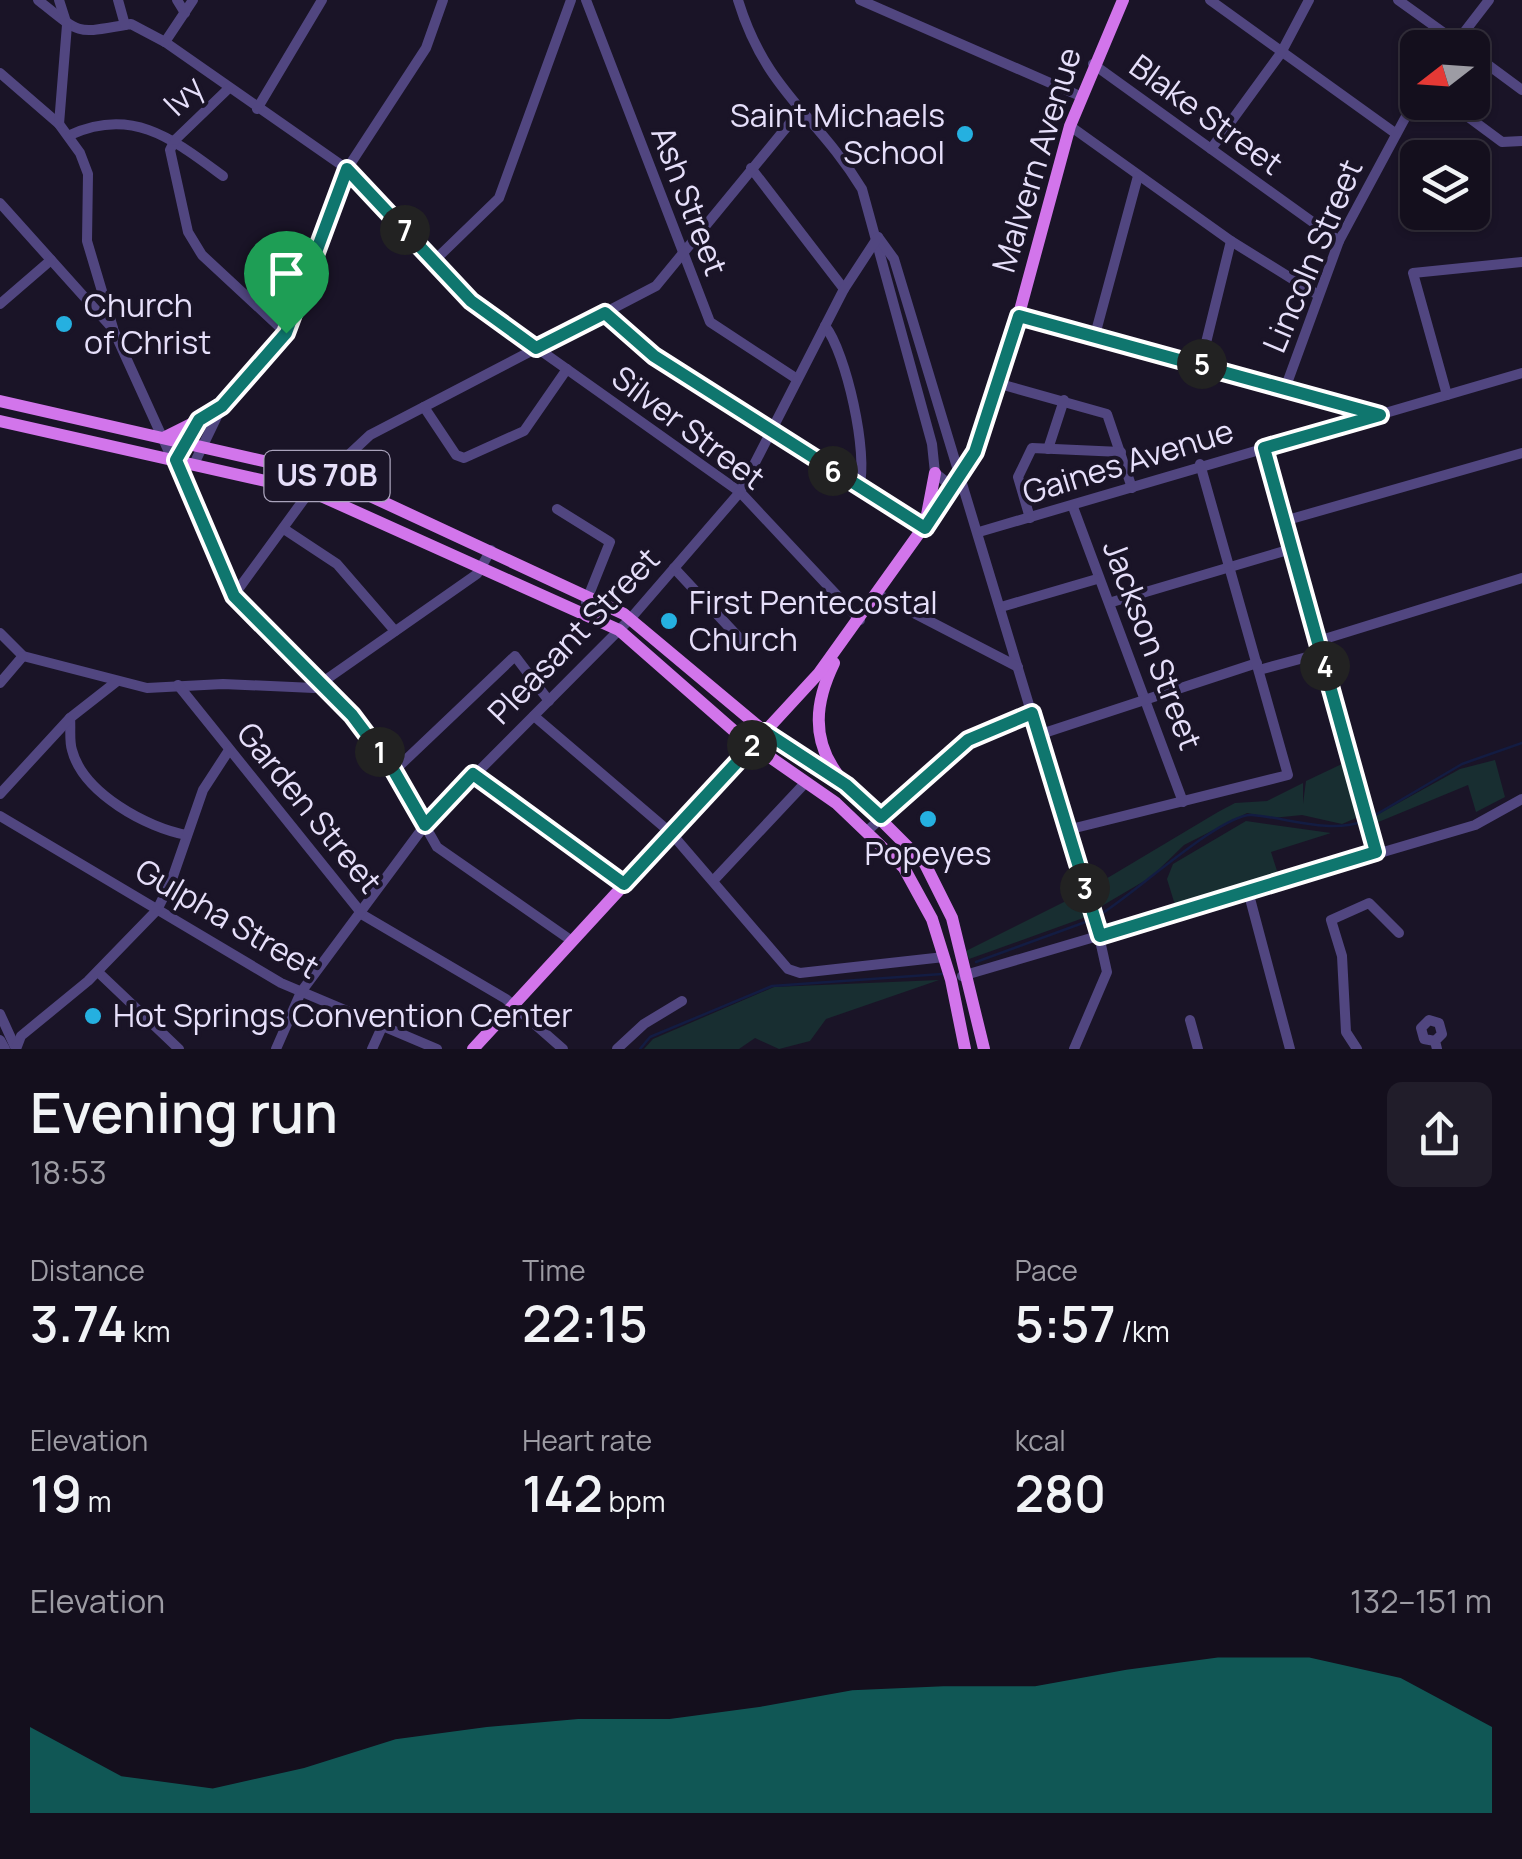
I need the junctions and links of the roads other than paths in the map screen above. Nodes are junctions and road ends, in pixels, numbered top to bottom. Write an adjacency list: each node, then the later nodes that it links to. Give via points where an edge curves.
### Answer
1 (38, 0): 18 (street)
2 (59, 0): 18 (street)
3 (118, 0): 19 (street)
4 (177, 0): 17 (street)
5 (193, 0): 17 (street)
6 (322, 0): 30 (street)
7 (443, 0): 42 (street, via 426,48)
8 (571, 0): 51 (street, via 491,210)
9 (586, 0): 49 (street, Ash Street)
10 (738, 0): 31 (street, via 757,53)
11 (860, 0): 29 (street)
12 (1123, 0): 24 (main road, Malvern Avenue)
13 (1210, 0): 23 (street)
14 (1309, 0): 23 (street)
15 (1398, 0): 20 (street)
16 (1489, 0): 21 (street)
17 (185, 13): 22 (street)
18 (67, 25): 19 (street, Silver Street, via 91,32); 34 (street)
19 (125, 25): 22 (street, Silver Street)
20 (1438, 30)
21 (1468, 30)
22 (165, 42): 27 (street, Silver Street)
23 (1281, 52): 36 (street); 40 (street)
24 (1093, 64): 29 (main road, Malvern Avenue); 40 (street, Blake Street)
25 (1490, 66): 28 (street)
26 (0, 73): 34 (street)
27 (228, 89): 30 (street, Silver Street); 38 (street, Ivy)
28 (1522, 90)
29 (1080, 96): 35 (main road, Malvern Avenue)
30 (257, 109): 42 (street, Silver Street)
31 (798, 112): 41 (street); 46 (street, via 845,160)
32 (1403, 120): 36 (street, Lincoln Street)
33 (1472, 120): 39 (street, via 1502,142)
34 (59, 124): 37 (street)
35 (1070, 126): 44 (street); 57 (main road, Malvern Avenue)
36 (1395, 133): 48 (street, Lincoln Street)
37 (70, 135): 38 (street, via 129,122); 59 (street, via 88,174 88,242)
38 (175, 140): 43 (street); 60 (street, via 170,150 195,244)
39 (1522, 141)
40 (1211, 149): 48 (street, Blake Street)
41 (751, 168): 49 (street); 53 (street)
42 (347, 169): 51 (street, Silver Street); 60 (street)
43 (224, 176)
44 (1138, 176): 47 (street); 61 (street)
45 (0, 203): 50 (street)
46 (878, 237): 53 (street, Pleasant Street); 62 (street, via 894,258); 64 (street)
47 (1231, 240): 54 (street); 65 (street)
48 (1339, 241): 54 (street, Lincoln Street)
49 (683, 254): 56 (street, via 656,286); 68 (street, Ash Street, via 710,322)
50 (50, 260): 55 (street); 59 (street)
51 (434, 261): 63 (street, Silver Street, via 471,301)
52 (1522, 262): 71 (street, via 1413,273)
53 (844, 289): 58 (street, Pleasant Street)
54 (1318, 294): 70 (street, Lincoln Street)
55 (0, 304)
56 (605, 313): 63 (street); 79 (street, via 654,356)
57 (1019, 316): 61 (street); 69 (main road, Malvern Avenue)
58 (825, 326): 68 (street, Pleasant Street); 95 (street, via 864,443)
59 (113, 329): 80 (street)
60 (286, 333): 74 (street)
61 (1095, 336): 65 (street)
62 (920, 345): 64 (street); 81 (street)
63 (536, 348): 66 (street, Silver Street); 75 (street)
64 (904, 349): 83 (street)
65 (1201, 364): 70 (street)
66 (566, 370): 75 (street, via 524,430 464,458); 98 (street, Silver Street)
67 (1522, 374): 71 (street, Gaines Avenue)
68 (798, 379): 79 (street, Pleasant Street)
69 (1000, 384): 72 (street); 94 (main road, Malvern Avenue, via 988,423)
70 (1286, 386): 76 (street)
71 (1448, 395): 76 (street, Gaines Avenue)
72 (1064, 400): 86 (street); 87 (street, via 1107,414)
73 (0, 401): 80 (main road, US 70B)
74 (222, 406): 77 (street); 84 (street)
75 (424, 406): 93 (street, via 370,436)
76 (1380, 415): 85 (street, Gaines Avenue)
77 (199, 420): 80 (main road); 82 (street)
78 (0, 421): 89 (main road, US 70B)
79 (770, 433): 95 (street); 98 (street, Pleasant Street)
80 (164, 437): 82 (main road, US 70B); 89 (street)
81 (947, 440): 83 (street); 94 (street)
82 (185, 442): 84 (main road, US 70B); 89 (street)
83 (932, 444): 92 (street)
84 (200, 445): 90 (street); 93 (main road, US 70B)
85 (1264, 448): 91 (street, Gaines Avenue); 102 (street)
86 (1048, 449): 87 (street); 101 (street, via 1032,448 1018,478)
87 (1120, 452): 96 (street)
88 (1522, 453): 102 (street)
89 (176, 460): 90 (main road, US 70B); 115 (street)
90 (194, 464): 97 (main road, US 70B)
91 (1200, 464): 96 (street, Gaines Avenue); 110 (street)
92 (935, 473): 94 (street); 103 (main road)
93 (325, 475): 97 (street); 107 (main road, US 70B)
94 (956, 482): 103 (main road, Malvern Avenue); 105 (street, via 967,494)
95 (859, 486): 103 (street)
96 (1132, 488): 99 (street, Gaines Avenue)
97 (310, 491): 104 (street); 108 (main road, US 70B)
98 (740, 492): 109 (street, Pleasant Street); 120 (street, Silver Street)
99 (1073, 506): 101 (street, Gaines Avenue); 112 (street, Jackson Street)
100 (557, 508): 113 (street, via 610,542)
101 (1030, 518): 105 (street, Gaines Avenue)
102 (1284, 521): 106 (street)
103 (925, 528): 114 (main road, Malvern Avenue)
104 (284, 529): 115 (street); 121 (street, via 336,564)
105 (978, 532): 117 (street)
106 (1291, 549): 110 (street); 126 (street)
107 (491, 550): 108 (street); 113 (main road, US 70B)
108 (482, 568): 118 (main road, US 70B); 121 (street)
109 (674, 568): 119 (street, Pleasant Street); 125 (street)
110 (1231, 568): 116 (street); 129 (street)
111 (1522, 578): 126 (street)
112 (1097, 579): 116 (street, Jackson Street); 117 (street)
113 (589, 595): 118 (street); 119 (main road, US 70B)
114 (879, 595): 120 (main road, Malvern Avenue); 130 (street)
115 (234, 596): 133 (street)
116 (1112, 602): 136 (street, Jackson Street)
117 (1001, 607): 130 (street)
118 (580, 612): 122 (main road, US 70B)
119 (630, 618): 122 (street, Pleasant Street); 140 (main road, US 70B)
120 (860, 620): 124 (main road, Malvern Avenue)
121 (395, 630): 133 (street)
122 (619, 630): 135 (street, Pleasant Street); 142 (main road, US 70B)
123 (0, 633): 128 (street)
124 (847, 638): 140 (main road, Malvern Avenue); 147 (main road, via 826,678 818,715 826,756)
125 (742, 640)
126 (1318, 641): 127 (street)
127 (1322, 654): 129 (street); 158 (street)
128 (23, 656): 131 (street); 132 (street)
129 (1258, 666): 136 (street); 150 (street, via 1288,775)
130 (1018, 667): 137 (street)
131 (116, 682): 134 (street); 139 (street)
132 (0, 683)
133 (324, 684): 134 (street); 144 (street)
134 (178, 685): 143 (street, Garden Street)
135 (549, 701): 138 (street, Pleasant Street); 144 (street, via 515,656)
136 (1150, 701): 141 (street); 150 (street, Jackson Street)
137 (1032, 713): 141 (street); 152 (street, via 968,740)
138 (534, 716): 145 (street, Pleasant Street); 156 (street)
139 (70, 718): 148 (street); 157 (street, via 72,750 99,788 142,820)
140 (765, 732): 142 (main road, Malvern Avenue); 147 (main road, US 70B)
141 (1038, 735): 154 (street)
142 (751, 746): 146 (main road, US 70B); 156 (main road, Malvern Avenue)
143 (229, 750): 157 (street, via 203,790); 163 (street, Garden Street)
144 (394, 771): 153 (street)
145 (473, 774): 153 (street, Pleasant Street); 160 (street)
146 (806, 782): 155 (main road, US 70B); 159 (street)
147 (846, 785): 152 (main road, US 70B)
148 (0, 794)
149 (1522, 799): 158 (street, via 1475,825)
150 (1183, 802): 154 (street)
151 (0, 816): 162 (street, Gulpha Street)
152 (881, 817): 155 (street); 169 (main road, US 70B, via 939,888)
153 (425, 825): 163 (street, Pleasant Street); 166 (street, via 437,847)
154 (1067, 830): 164 (street)
155 (867, 832): 167 (main road, US 70B, via 919,890)
156 (671, 833): 159 (street); 160 (main road, Malvern Avenue)
157 (187, 835): 162 (street)
158 (1376, 852): 161 (street)
159 (713, 881): 167 (street, via 788,970)
160 (624, 884): 166 (main road, Malvern Avenue)
161 (1248, 891): 164 (street); 191 (street)
162 (156, 910): 168 (street); 171 (street, Gulpha Street)
163 (359, 911): 171 (street, Pleasant Street); 173 (street, Garden Street)
164 (1098, 932): 169 (street); 189 (street, via 1107,972)
165 (1399, 933): 192 (street, via 1369,903 1332,920 1342,956 1346,1032)
166 (572, 941): 173 (main road, Malvern Avenue)
167 (944, 957): 170 (main road, US 70B)
168 (98, 972): 179 (street, via 21,1036); 180 (street)
169 (969, 974): 170 (street); 188 (main road, US 70B)
170 (951, 980): 187 (main road, US 70B)
171 (300, 992): 176 (street, Gulpha Street); 181 (street, Pleasant Street)
172 (682, 1001): 186 (street)
173 (514, 1004): 184 (main road, Malvern Avenue); 185 (street, Garden Street)
174 (0, 1014): 179 (street)
175 (1190, 1020): 190 (street)
176 (382, 1026): 182 (street); 183 (street, Gulpha Street)
177 (0, 1040): 178 (street)
178 (6, 1049)
179 (16, 1049)
180 (179, 1049)
181 (276, 1049)
182 (372, 1049)
183 (437, 1049)
184 (472, 1049)
185 (563, 1049)
186 (617, 1049)
187 (965, 1049)
188 (984, 1049)
189 (1074, 1049)
190 (1198, 1049)
191 (1290, 1049)
192 (1357, 1049)

